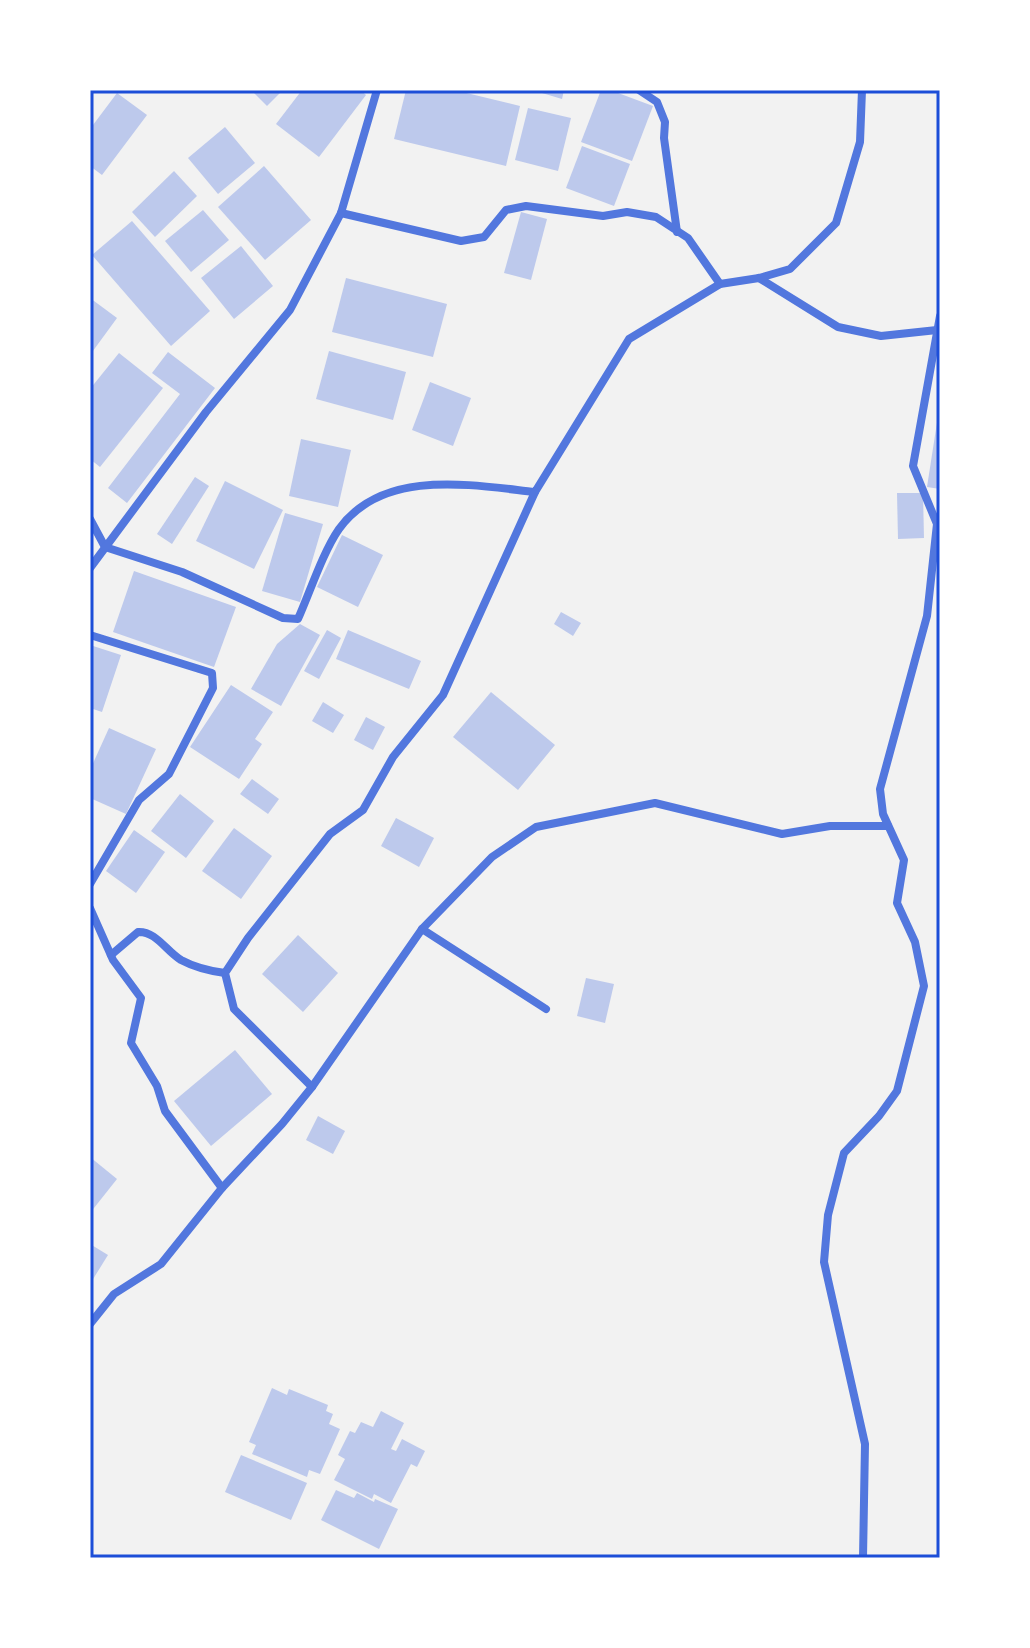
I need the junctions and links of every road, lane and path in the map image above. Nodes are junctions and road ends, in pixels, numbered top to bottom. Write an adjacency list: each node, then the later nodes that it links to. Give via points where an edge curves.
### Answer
1 (377, 90): 4 (street)
2 (639, 90): 5 (street, via 657,102 665,122)
3 (862, 90): 6 (street, via 860,142 836,223 790,269)
4 (341, 213): 5 (street, via 461,241 484,237 506,210 526,206 656,217); 13 (street, via 290,310)
5 (677, 233): 7 (street, via 688,238)
6 (759, 278): 7 (street); 9 (street, via 838,327 881,336)
7 (720, 284): 10 (street, via 629,339)
8 (940, 316): 9 (street)
9 (937, 330): 12 (street, via 913,466)
10 (535, 492): 13 (street, via 447,483 392,491 353,512 337,532 298,619 283,618 182,572); 21 (street, via 443,695 393,757 363,810 330,834)
11 (90, 519): 13 (street)
12 (938, 524): 16 (street, via 927,616 880,789)
13 (105, 547): 14 (street)
14 (90, 568)
15 (90, 635): 17 (street, via 212,673 213,688 169,774 139,800)
16 (888, 826): 19 (street, via 830,826 782,834 655,803 536,827 492,857); 26 (street, via 904,860 897,903 915,942 924,986 897,1091 844,1153 828,1215 824,1262 865,1444)
17 (90, 884)
18 (90, 908): 20 (street)
19 (422, 929): 22 (street); 23 (street)
20 (111, 955): 21 (street, via 143,931 179,959 204,971); 24 (street, via 141,998 131,1043 157,1086 165,1111)
21 (225, 973): 23 (street, via 234,1009)
22 (546, 1009)
23 (312, 1087): 24 (street)
24 (222, 1188): 25 (street, via 161,1264 114,1294)
25 (90, 1324)
26 (863, 1558)

